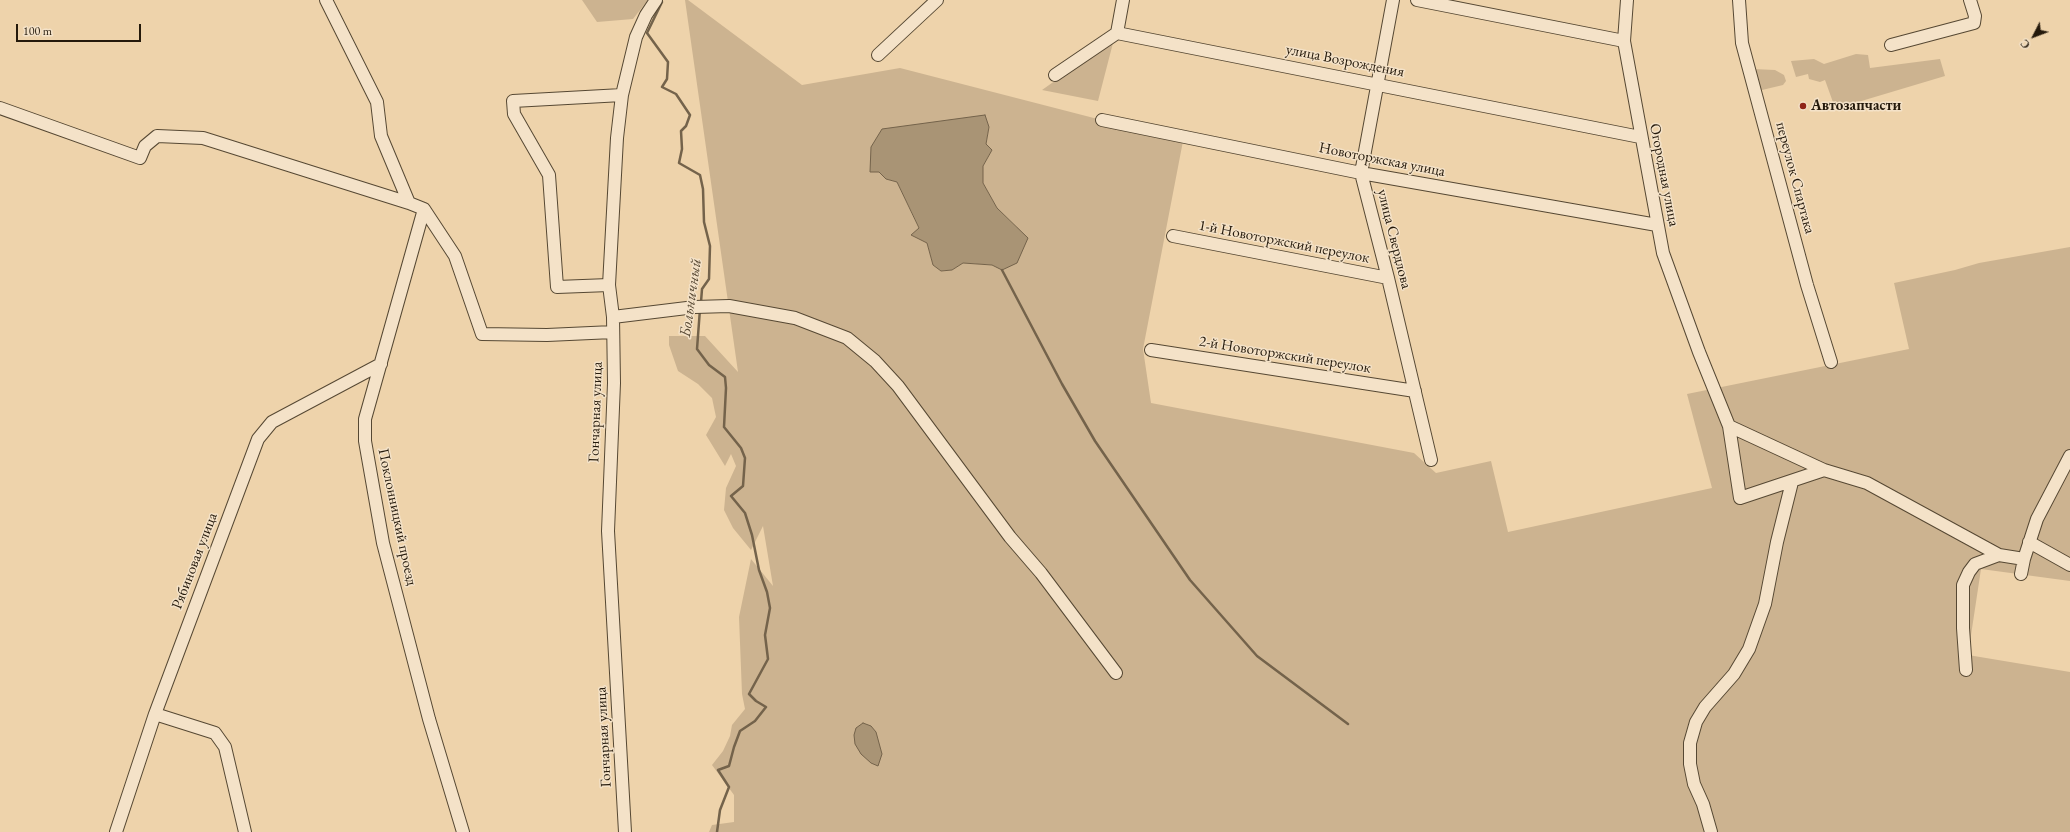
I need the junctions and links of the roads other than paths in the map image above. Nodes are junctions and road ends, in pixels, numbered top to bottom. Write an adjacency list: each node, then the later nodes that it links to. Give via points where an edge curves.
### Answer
1 (326, 0): 21 (street, via 377,102 381,136)
2 (937, 0): 13 (street)
3 (1123, 0): 10 (street)
4 (1393, 0): 15 (street, улица Свердлова)
5 (1417, 0): 11 (street)
6 (1627, 0): 11 (street, Огородная улица)
7 (1739, 0): 30 (street, переулок Спартака, via 1742,43 1807,285)
8 (1970, 0): 12 (street, via 1975,16 1974,22)
9 (656, 1): 16 (street, Гончарная улица, via 636,37)
10 (1117, 33): 14 (street); 15 (street, улица Возрождения)
11 (1624, 41): 19 (street, Огородная улица)
12 (1891, 45)
13 (878, 55)
14 (1055, 74)
15 (1378, 84): 19 (street, улица Возрождения); 20 (street, улица Свердлова)
16 (622, 95): 26 (street, Гончарная улица, via 617,138); 26 (street, via 513,101 514,114 548,175 557,287)
17 (0, 108): 21 (street, via 140,158 145,146 157,136 203,138)
18 (1102, 120): 20 (street, Новоторжская улица)
19 (1640, 137): 23 (street, Огородная улица)
20 (1361, 173): 23 (street, Новоторжская улица); 25 (street, улица Свердлова)
21 (409, 203): 22 (street)
22 (424, 209): 28 (street, via 455,256 482,334); 31 (street, Поклонницкий проезд)
23 (1657, 225): 33 (street, Огородная улица, via 1663,253)
24 (1173, 236): 25 (street, 1-й Новоторжский переулок)
25 (1388, 278): 32 (street, улица Свердлова)
26 (609, 285): 27 (street, Гончарная улица)
27 (613, 317): 28 (street, Гончарная улица); 44 (street, via 729,306 795,318 847,338 875,361 898,386 1010,538 1041,573)
28 (613, 332): 49 (street, Гончарная улица, via 614,383 608,531)
29 (1151, 350): 32 (street, 2-й Новоторжский переулок)
30 (1831, 362)
31 (380, 364): 45 (street, Рябиновая улица, via 272,422 258,439); 48 (street, Поклонницкий проезд, via 365,419 365,441 383,543 429,719)
32 (1415, 391): 35 (street, улица Свердлова)
33 (1729, 426): 36 (street); 37 (street, Огородная улица, via 1740,498)
34 (2070, 456): 38 (street, via 2037,519)
35 (1431, 460)
36 (1824, 470): 37 (street); 39 (street, via 1867,483)
37 (1792, 482): 50 (street, via 1777,542 1766,604 1749,649 1734,674 1705,707 1696,722 1690,743 1690,764 1694,784)
38 (2029, 542): 40 (street); 41 (street)
39 (1999, 556): 40 (street); 43 (street, via 1976,564 1963,585)
40 (2024, 559): 42 (street)
41 (2070, 565)
42 (2022, 574)
43 (1966, 670)
44 (1116, 673)
45 (155, 714): 46 (street, Рябиновая улица); 47 (street, via 215,733 225,747)
46 (116, 832)
47 (245, 832)
48 (463, 832)
49 (625, 832)
50 (1711, 832)

